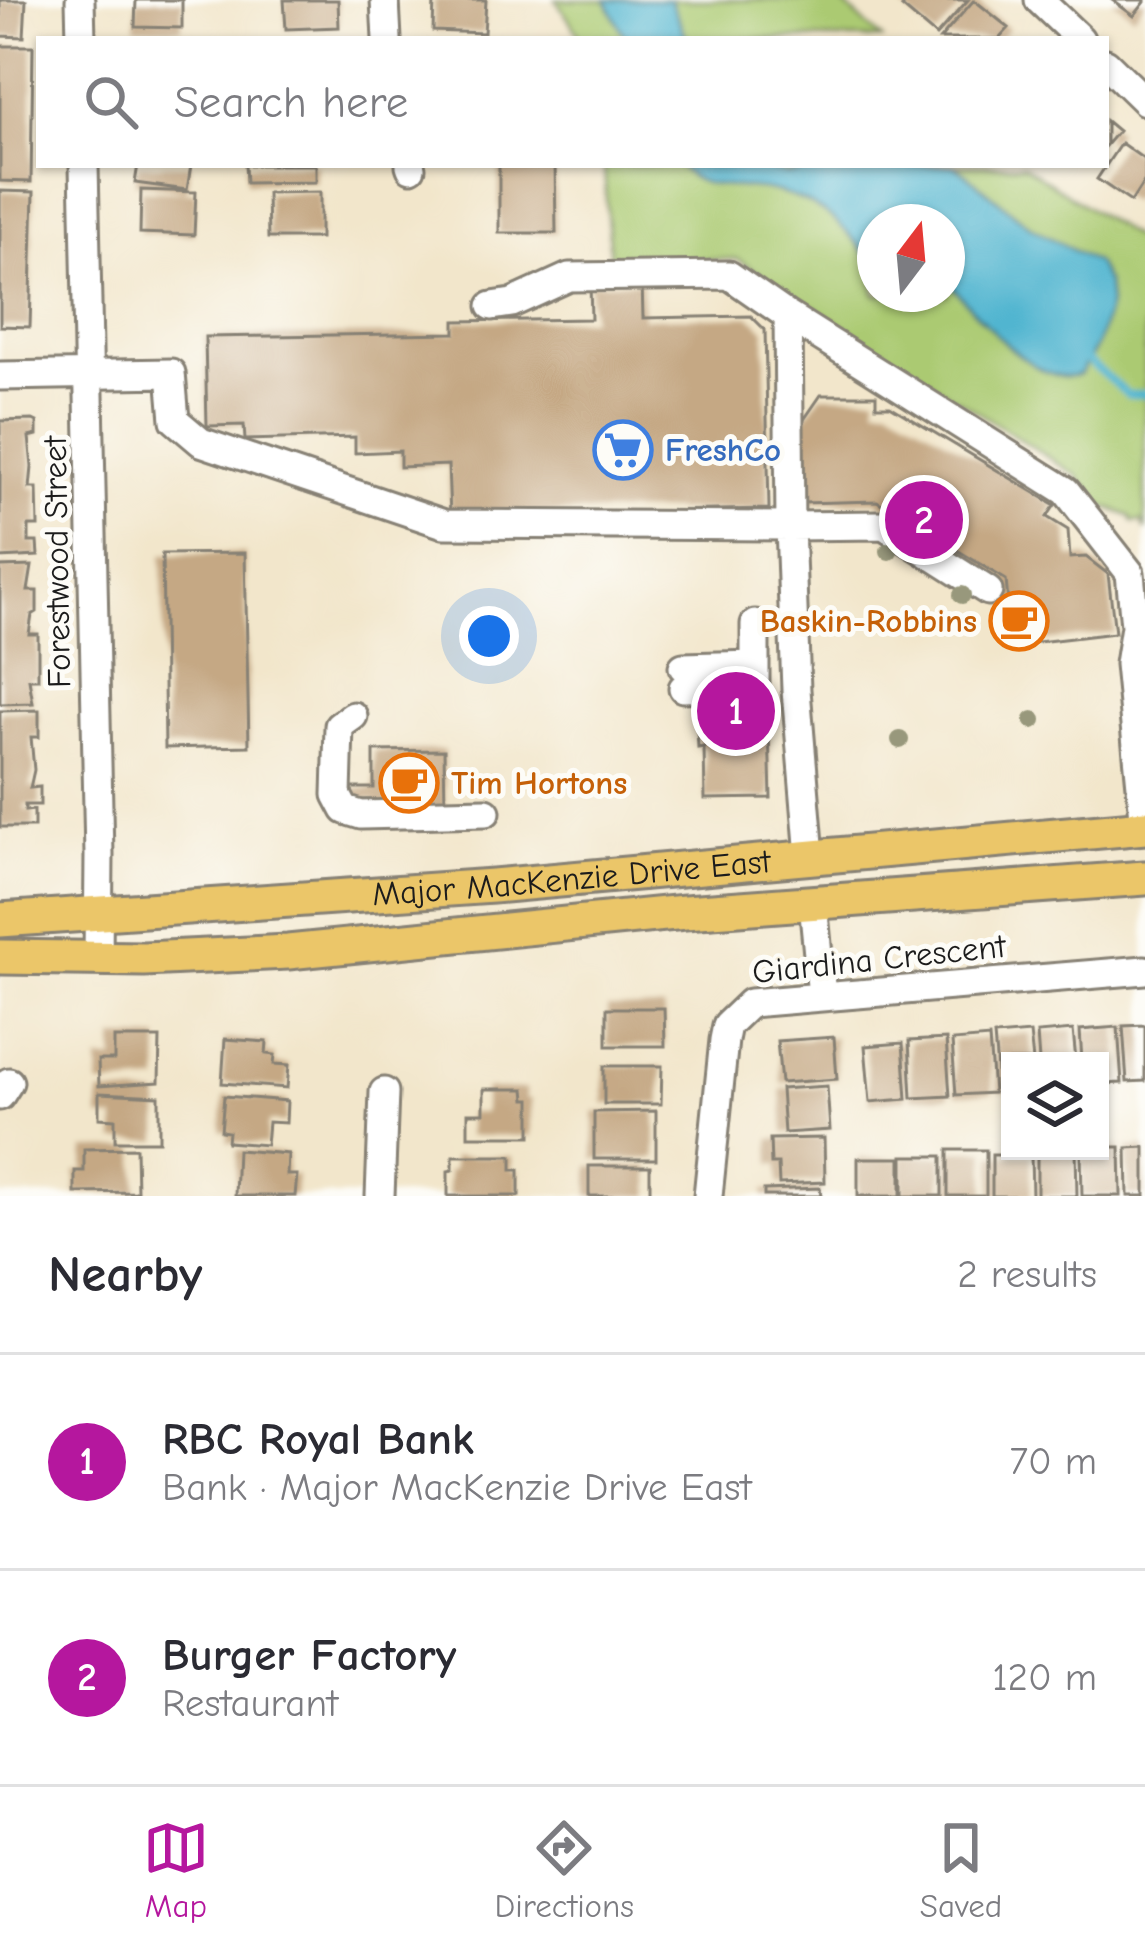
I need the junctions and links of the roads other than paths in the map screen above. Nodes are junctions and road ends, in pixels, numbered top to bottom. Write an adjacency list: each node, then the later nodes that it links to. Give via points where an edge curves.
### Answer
1 (80, 0): 4 (street)
2 (385, 0): 5 (street)
3 (1039, 0): 6 (street)
4 (81, 36)
5 (388, 36)
6 (1078, 36)
7 (1109, 66): 8 (street)
8 (1145, 100)
9 (84, 168): 12 (street, Forestwood Street)
10 (492, 306): 11 (street, via 569,278 729,275)
11 (788, 316): 14 (street); 20 (street, via 1066,491 1130,573 1129,664)
12 (89, 374): 13 (street); 14 (street, via 171,373 175,420 201,442 444,524); 24 (street, Forestwood Street)
13 (0, 376)
14 (790, 526): 15 (street, via 884,525); 21 (street)
15 (988, 591)
16 (755, 624): 17 (street, via 755,685)
17 (683, 678)
18 (353, 716): 19 (street, via 338,726 337,795 345,811)
19 (486, 812)
20 (1145, 827): 21 (main road, Major MacKenzie Drive East)
21 (810, 856): 23 (main road); 24 (main road, Major MacKenzie Drive East)
22 (1145, 878): 23 (main road, Major MacKenzie Drive East)
23 (813, 903): 27 (main road, Major MacKenzie Drive East, via 289,952); 29 (street)
24 (99, 912): 25 (main road, Major MacKenzie Drive East); 27 (street, Forestwood Street)
25 (0, 920)
26 (0, 957): 27 (main road, Major MacKenzie Drive East)
27 (98, 959)
28 (1145, 970): 29 (street, Giardina Crescent)
29 (822, 996): 32 (street, Giardina Crescent, via 750,1003 727,1025)
30 (383, 1092): 31 (street)
31 (380, 1196)
32 (708, 1196)

